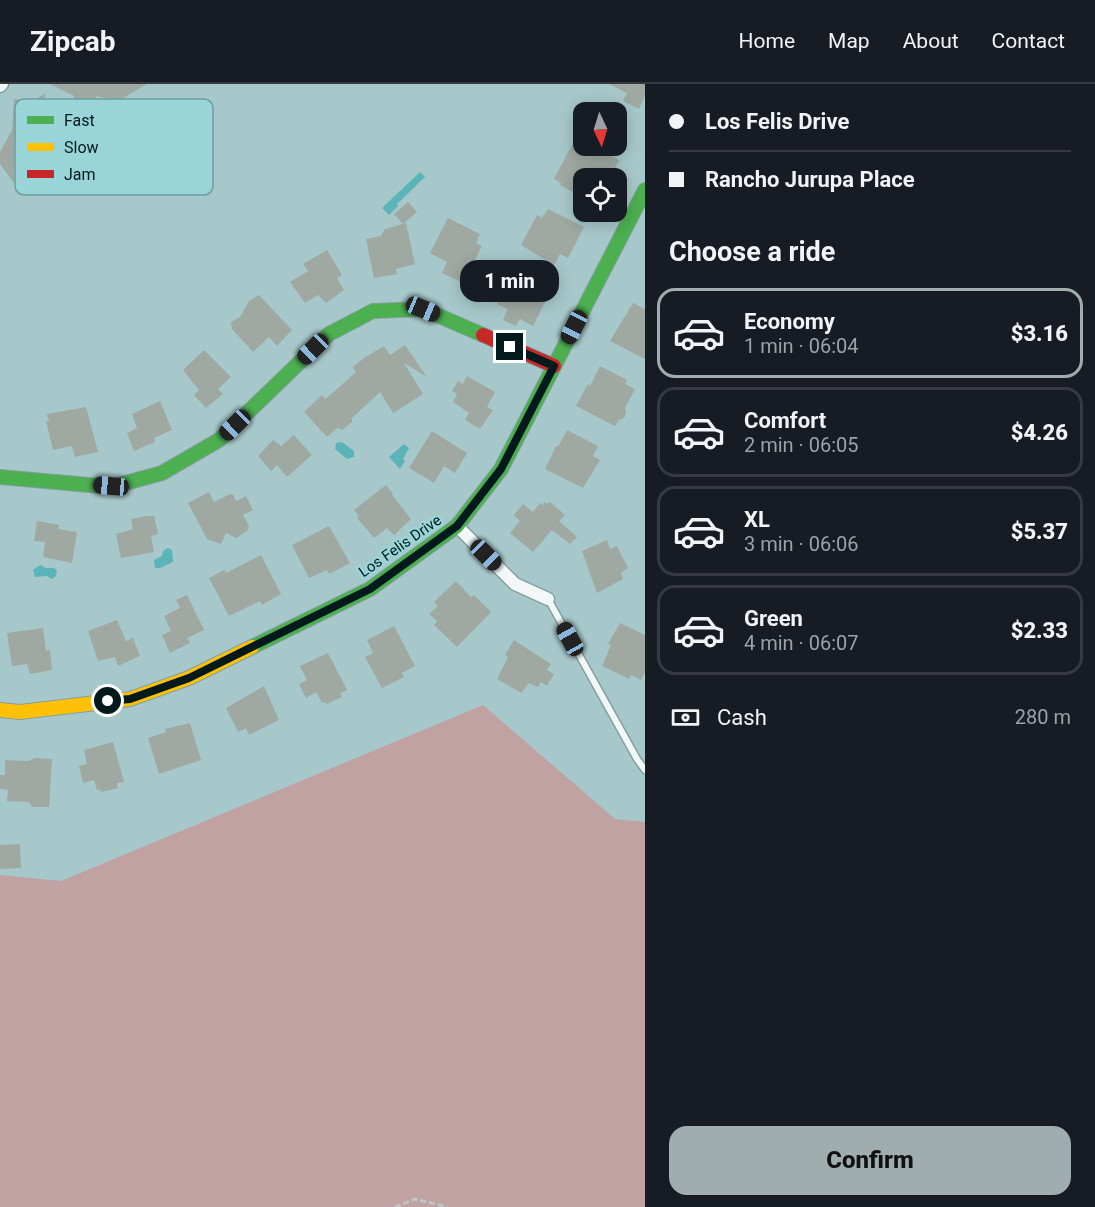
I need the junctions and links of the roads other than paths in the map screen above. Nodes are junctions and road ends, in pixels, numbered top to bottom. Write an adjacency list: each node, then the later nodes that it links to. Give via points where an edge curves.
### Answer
1 (645, 190): 2 (street, Los Felis Drive)
2 (554, 366): 3 (street, via 423,309 373,311 329,334 219,440 162,473 111,486); 4 (street, Los Felis Drive, via 501,469)
3 (0, 477)
4 (457, 526): 5 (street, via 515,584); 6 (street, Los Felis Drive, via 370,589 189,678 130,699 20,712)
5 (548, 599): 7 (lane)
6 (0, 710)
7 (645, 770)

